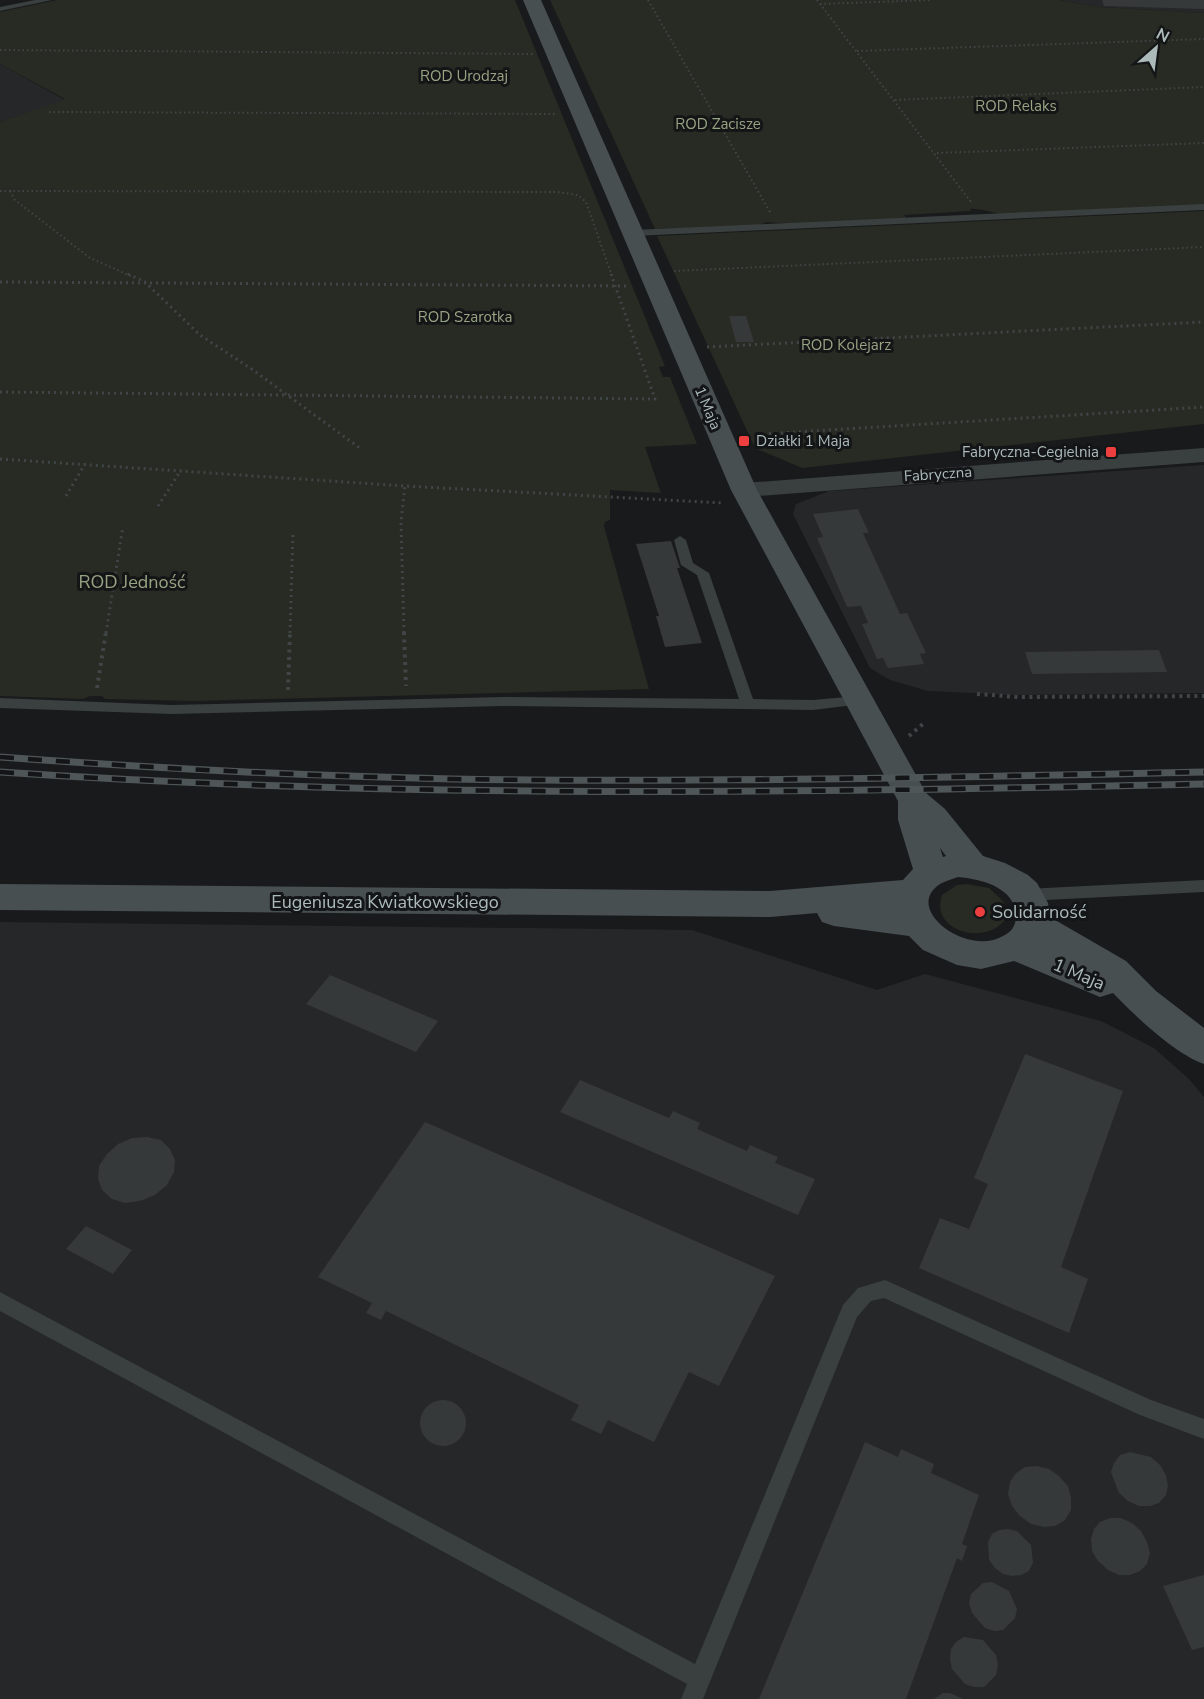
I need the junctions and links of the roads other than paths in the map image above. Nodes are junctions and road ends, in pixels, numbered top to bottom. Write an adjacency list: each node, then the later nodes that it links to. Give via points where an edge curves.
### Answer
1 (48, 0): 3 (lane)
2 (531, 0): 5 (street, 1 Maja)
3 (0, 9)
4 (1204, 207): 5 (lane)
5 (633, 233): 7 (street, 1 Maja)
6 (1204, 455): 7 (street, Fabryczna, via 832,482)
7 (747, 497): 9 (street, 1 Maja)
8 (680, 540): 11 (lane, via 687,565 703,573)
9 (857, 701): 11 (lane); 12 (street, 1 Maja)
10 (0, 703): 11 (lane, via 93,708 287,708 539,701)
11 (748, 704)
12 (914, 801): 13 (street, 1 Maja, via 934,817); 15 (street, 1 Maja)
13 (970, 865): 15 (street, via 950,866); 17 (street, via 1011,880)
14 (1204, 886): 17 (lane)
15 (920, 896): 16 (street, Eugeniusza Kwiatkowskiego, via 770,904); 17 (street, via 928,936 962,954 990,955)
16 (0, 897)
17 (1025, 922): 18 (street, 1 Maja, via 1143,1000)
18 (1204, 1049)
19 (0, 1302): 21 (lane)
20 (1204, 1429): 21 (lane, via 1147,1408 885,1289 865,1294 850,1311)
21 (701, 1679): 22 (lane)
22 (692, 1699)

